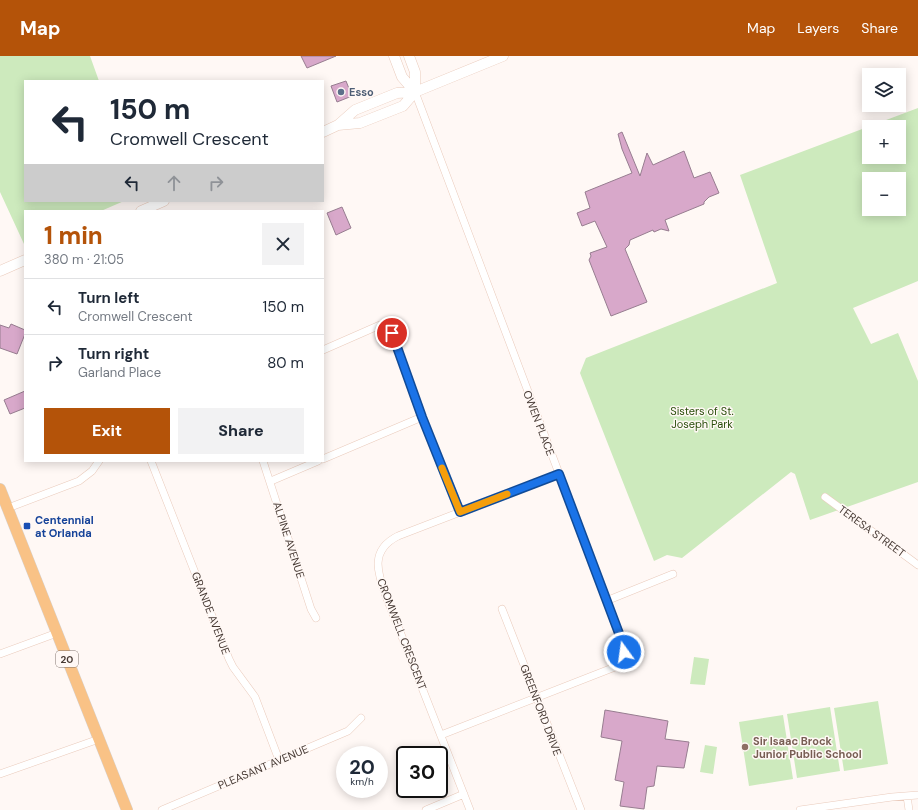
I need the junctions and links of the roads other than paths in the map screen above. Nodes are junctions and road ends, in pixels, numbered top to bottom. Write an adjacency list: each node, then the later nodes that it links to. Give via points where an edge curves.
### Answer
1 (394, 56): 4 (main road, via 402,77)
2 (409, 56): 4 (main road, via 415,72)
3 (503, 56): 4 (main road)
4 (415, 92): 5 (main road, via 397,93 355,110); 5 (main road, via 402,106 360,124); 18 (street, OWEN PLACE)
5 (338, 125): 6 (main road)
6 (324, 132)
7 (162, 202): 8 (main road)
8 (143, 210)
9 (24, 260): 10 (main road)
10 (0, 271)
11 (324, 350): 12 (street, via 386,324 392,333)
12 (422, 417): 13 (street); 23 (street)
13 (324, 459)
14 (98, 462): 22 (street, via 79,481)
15 (151, 462): 35 (street, GRANDE AVENUE, via 228,659 255,697)
16 (263, 462): 19 (street, ALPINE AVENUE)
17 (316, 462): 19 (street)
18 (559, 474): 23 (street, CROMWELL CRESCENT); 26 (street, OWEN PLACE)
19 (271, 481): 28 (street, ALPINE AVENUE)
20 (0, 489): 22 (main road, 20)
21 (825, 497): 24 (street, TERESA STREET)
22 (8, 508): 29 (main road, 20)
23 (460, 512): 33 (street, CROMWELL CRESCENT, via 389,541 378,559 381,582)
24 (918, 565)
25 (673, 574): 26 (street)
26 (606, 601): 31 (street, OWEN PLACE, via 623,644 621,660 615,667)
27 (502, 609): 31 (street, GREENFORD DRIVE)
28 (316, 618)
29 (57, 633): 30 (street); 34 (main road, 20)
30 (0, 654)
31 (537, 698): 33 (street, OWEN PLACE); 44 (street, GREENFORD DRIVE)
32 (361, 718): 35 (street, PLEASANT AVENUE, via 348,731)
33 (441, 736): 37 (street, CROMWELL CRESCENT)
34 (99, 739): 36 (street); 40 (main road, 20)
35 (279, 760): 41 (street, PLEASANT AVENUE)
36 (0, 774)
37 (464, 794): 42 (street); 43 (street, CROMWELL CRESCENT)
38 (918, 795): 39 (street)
39 (907, 796): 45 (street); 46 (street)
40 (127, 810)
41 (162, 810)
42 (426, 810)
43 (470, 810)
44 (580, 810)
45 (800, 810)
46 (909, 810)

